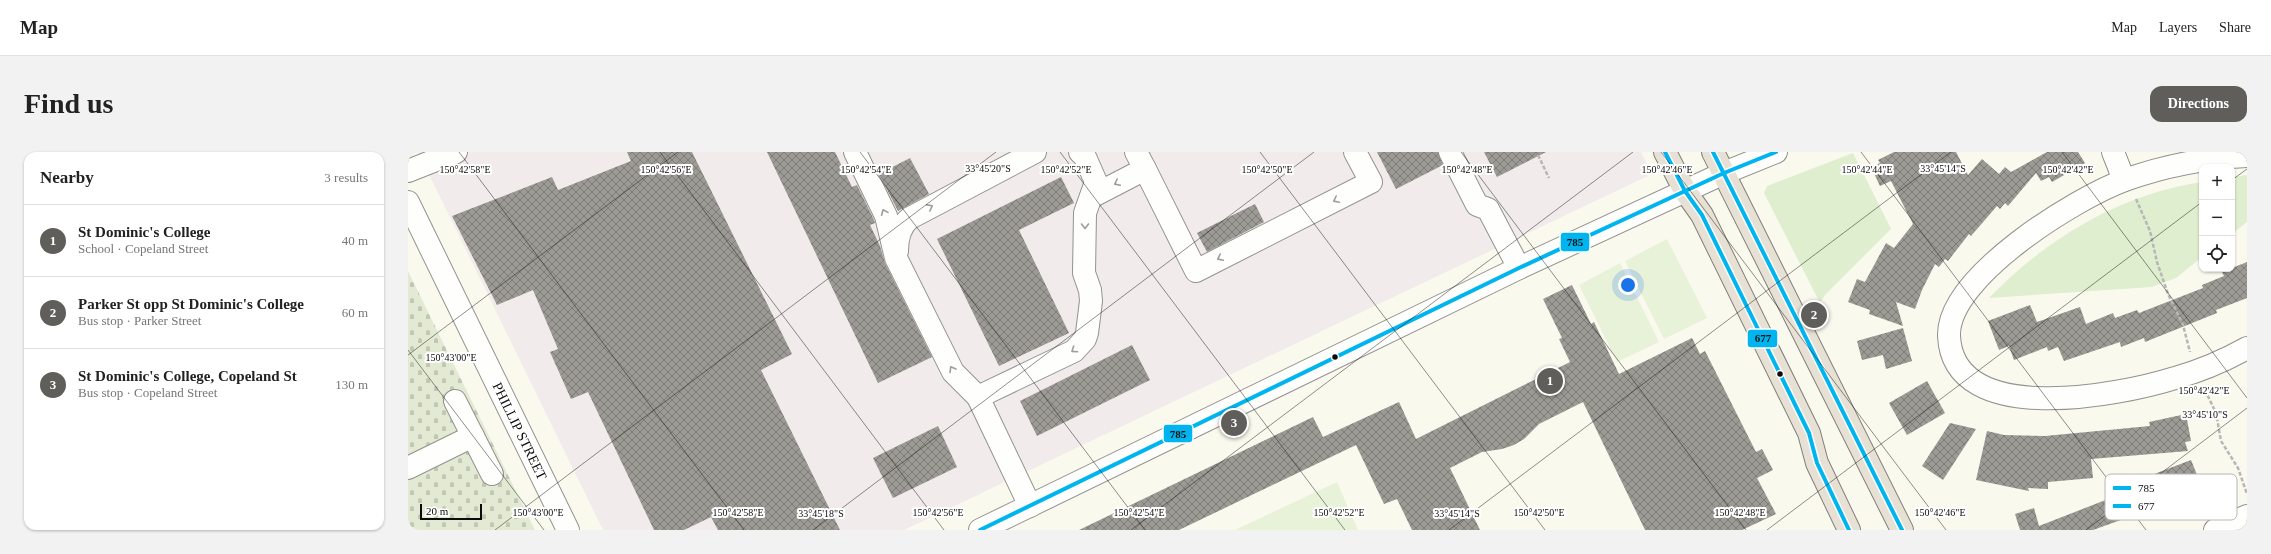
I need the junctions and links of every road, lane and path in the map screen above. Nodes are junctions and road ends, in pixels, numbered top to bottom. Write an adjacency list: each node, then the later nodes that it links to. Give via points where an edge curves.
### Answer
1 (456, 152): 14 (street)
2 (856, 152): 21 (street, one-way to 2, via 886,216)
3 (1035, 152): 21 (street, one-way to 3, via 900,232 903,224 910,218)
4 (1080, 152): 19 (street, via 1095,176 1096,182)
5 (1356, 152): 13 (street, one-way to 13, via 1371,182 1196,271)
6 (1450, 152): 22 (street, via 1477,205 1488,209)
7 (1666, 152): 18 (highway)
8 (1713, 152): 15 (highway)
9 (1776, 152): 15 (street)
10 (2113, 152): 17 (street)
11 (1538, 155): 16 (path)
12 (2247, 156): 17 (street, via 2202,160)
13 (1141, 161): 19 (street, one-way to 19)
14 (408, 171)
15 (1724, 173): 18 (street); 35 (highway)
16 (1549, 178)
17 (2124, 180): 23 (path, via 2144,213); 24 (street, via 2070,207 2047,222 2003,256 1968,290 1955,309 1949,336 1953,354 1961,370 1978,385 2001,394 2073,397 2122,391 2175,378 2214,365)
18 (1685, 191): 22 (street); 34 (highway, via 1702,215 1809,433 1817,463)
19 (1091, 197): 25 (street, one-way to 25, via 1085,213 1084,273 1091,301 1085,339 1074,351)
20 (408, 202): 32 (street, PHILLIP STREET)
21 (896, 258): 25 (street, one-way to 21, via 953,372)
22 (1519, 268): 30 (street)
23 (2164, 280)
24 (2247, 348)
25 (978, 397): 30 (street)
26 (455, 401): 27 (street)
27 (472, 436): 28 (street); 29 (street)
28 (408, 468)
29 (492, 474)
30 (1030, 506): 33 (street)
31 (2247, 516): 36 (street)
32 (568, 530)
33 (980, 530)
34 (1849, 530)
35 (1902, 530)
36 (2215, 530)

